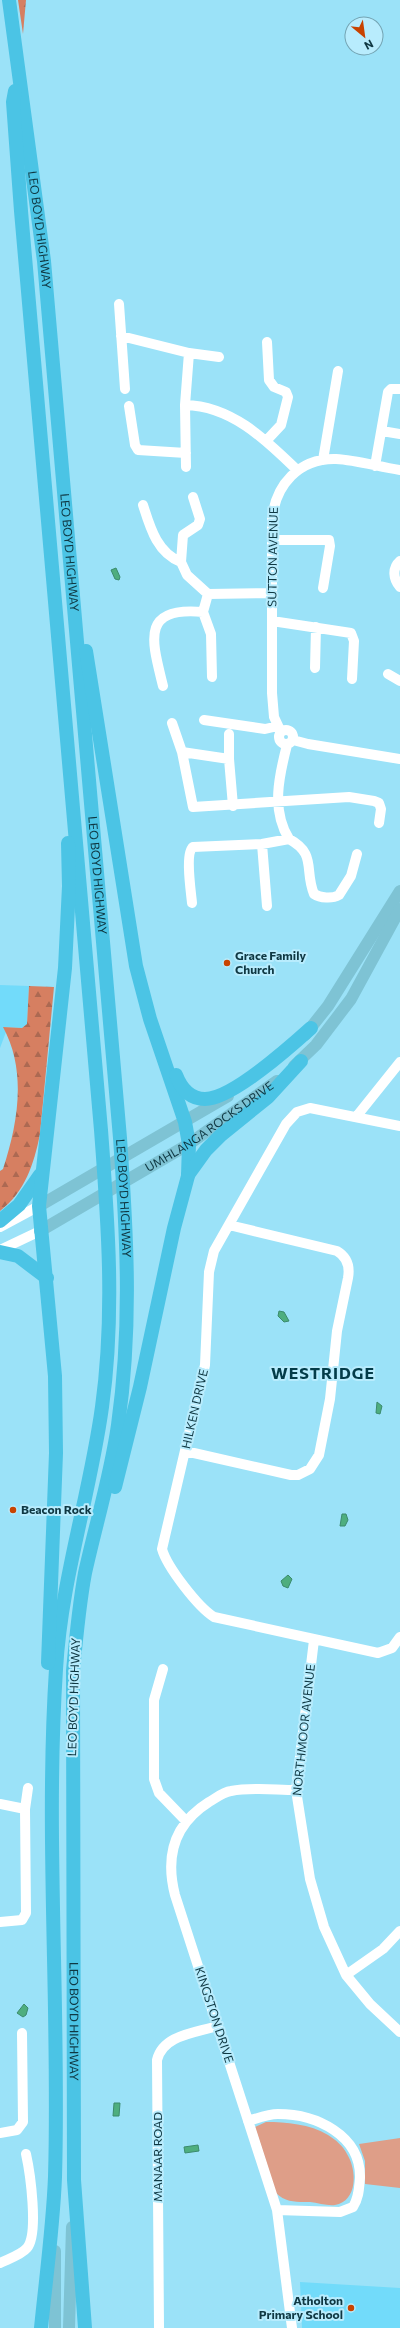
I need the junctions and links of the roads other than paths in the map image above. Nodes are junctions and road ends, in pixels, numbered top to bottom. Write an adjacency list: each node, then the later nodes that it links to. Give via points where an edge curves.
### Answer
1 (9, 0): 2 (highway, LEO BOYD HIGHWAY)
2 (18, 69): 24 (highway, LEO BOYD HIGHWAY, via 44,261); 35 (highway, LEO BOYD HIGHWAY, via 13,102)
3 (119, 304): 4 (street)
4 (121, 336): 6 (street); 9 (street)
5 (266, 342): 15 (street, via 269,380 274,387 286,392 288,397 282,425)
6 (189, 353): 7 (street); 11 (street)
7 (219, 357)
8 (338, 370): 17 (street)
9 (125, 389)
10 (400, 389): 13 (street, via 391,389 388,392)
11 (185, 405): 15 (street, via 200,405 212,409 248,427); 16 (street)
12 (129, 406): 16 (street, via 138,450)
13 (382, 430): 14 (street); 18 (street)
14 (400, 434)
15 (266, 441): 20 (street)
16 (186, 453): 19 (street)
17 (323, 460): 18 (street, SUTTON AVENUE, via 342,460); 20 (street, SUTTON AVENUE)
18 (376, 466): 21 (street, SUTTON AVENUE)
19 (186, 467)
20 (297, 470): 25 (street, SUTTON AVENUE, via 275,498)
21 (400, 470)
22 (193, 498): 27 (street, via 199,523 183,534)
23 (143, 505): 27 (street, via 155,539 167,554)
24 (67, 534): 60 (highway); 81 (highway, LEO BOYD HIGHWAY, via 120,1138 128,1275 124,1380 110,1469 85,1573 77,1622 72,1672)
25 (272, 540): 29 (street, via 329,540); 30 (street, SUTTON AVENUE)
26 (400, 561): 28 (street, via 395,567 394,575)
27 (181, 562): 31 (street, via 187,575)
28 (400, 587)
29 (323, 588)
30 (272, 593): 31 (street); 33 (street, SUTTON AVENUE)
31 (208, 594): 32 (street)
32 (203, 612): 38 (street, via 211,634); 41 (street, via 178,611 160,619 154,641)
33 (272, 621): 34 (street); 44 (street, SUTTON AVENUE, via 273,713)
34 (316, 627): 36 (street); 39 (street, via 352,634)
35 (57, 629): 68 (highway, via 69,886 60,1018); 87 (highway, LEO BOYD HIGHWAY, via 101,1130 110,1281 109,1337 102,1410 67,1576 56,1666)
36 (315, 668)
37 (388, 674): 40 (street)
38 (212, 677)
39 (352, 679)
40 (400, 681)
41 (163, 686)
42 (204, 720): 44 (street)
43 (172, 723): 47 (street)
44 (279, 729): 46 (street, SUTTON AVENUE, via 279,740)
45 (229, 734): 49 (street)
46 (290, 742): 48 (street); 50 (street, via 278,782)
47 (182, 752): 49 (street); 51 (street, via 192,807)
48 (400, 759)
49 (229, 760): 51 (street)
50 (278, 802): 51 (street); 52 (street, via 349,797 374,800 380,806); 53 (street, via 282,825)
51 (234, 806)
52 (379, 823)
53 (289, 839): 54 (street); 55 (street, via 304,850 309,863 312,889 314,894 319,896 339,896 353,871)
54 (262, 844): 57 (street, via 192,847 189,875); 58 (street)
55 (357, 854)
56 (400, 891): 61 (main road, UMHLANGA ROCKS DRIVE, via 328,1006)
57 (192, 903)
58 (267, 906)
59 (400, 909): 62 (main road, UMHLANGA ROCKS DRIVE, via 351,999 330,1029)
60 (136, 966): 61 (highway, via 179,1083 186,1092 195,1097 211,1098 235,1086 271,1063); 65 (highway, via 150,1019)
61 (311, 1028): 65 (main road, UMHLANGA ROCKS DRIVE, via 294,1048 261,1075)
62 (301, 1061): 67 (main road, UMHLANGA ROCKS DRIVE, via 251,1101); 69 (highway, via 268,1097 206,1150)
63 (400, 1062): 64 (street)
64 (356, 1117): 66 (street, HILKEN DRIVE); 72 (street, HILKEN DRIVE, via 310,1108 292,1117)
65 (185, 1122): 67 (highway); 70 (main road, UMHLANGA ROCKS DRIVE)
66 (400, 1126)
67 (189, 1144): 69 (highway); 74 (main road, UMHLANGA ROCKS DRIVE)
68 (42, 1169): 70 (highway); 71 (highway, via 19,1205)
69 (188, 1176): 81 (highway, via 91,1583 80,1651)
70 (39, 1206): 73 (street); 74 (highway)
71 (0, 1221)
72 (229, 1225): 77 (street, HILKEN DRIVE, via 214,1251 210,1264 205,1365); 77 (street, via 337,1251 345,1258 348,1264 348,1278 337,1331 330,1400 319,1455 310,1469 298,1474 290,1475)
73 (0, 1227)
74 (40, 1230): 75 (street); 76 (highway)
75 (0, 1251): 76 (highway, via 18,1256)
76 (47, 1278): 87 (highway, via 56,1376 56,1453 47,1715 47,1774)
77 (185, 1451): 79 (street, HILKEN DRIVE, via 162,1542 162,1549 168,1562 203,1608 214,1617)
78 (400, 1637): 79 (street, HILKEN DRIVE, via 392,1648 378,1653)
79 (314, 1640): 83 (street, NORTHMOOR AVENUE)
80 (163, 1669): 86 (street, via 154,1700 154,1779 159,1793)
81 (72, 1728): 98 (highway, LEO BOYD HIGHWAY)
82 (28, 1788): 85 (street)
83 (296, 1790): 86 (street, KINGSTON DRIVE, via 230,1791 205,1804); 90 (street, NORTHMOOR AVENUE, via 315,1898 324,1927)
84 (0, 1804): 85 (street)
85 (25, 1809): 88 (street, via 26,1913 18,1922)
86 (186, 1821): 91 (street, KINGSTON DRIVE, via 176,1837 171,1874 175,1895)
87 (53, 1851): 97 (highway, LEO BOYD HIGHWAY)
88 (0, 1922)
89 (400, 1931): 90 (street, via 383,1949)
90 (346, 1975): 92 (street, NORTHMOOR AVENUE, via 370,2004)
91 (217, 2026): 94 (street, KINGSTON DRIVE); 105 (street, MANAAR ROAD, via 169,2042 159,2052 157,2060)
92 (400, 2032)
93 (22, 2033): 95 (street, via 23,2122 17,2130)
94 (248, 2121): 99 (street, KINGSTON DRIVE); 99 (street, via 277,2114 310,2118 344,2137 357,2155 360,2170 359,2195 353,2207 340,2212)
95 (0, 2133)
96 (26, 2154): 100 (street, via 33,2203 30,2244 24,2251)
97 (55, 2179): 101 (highway); 102 (main road, LEO BOYD HIGHWAY)
98 (74, 2180): 103 (main road, LEO BOYD HIGHWAY); 104 (highway)
99 (277, 2210): 106 (street, KINGSTON DRIVE)
100 (0, 2263)
101 (41, 2328)
102 (54, 2328)
103 (69, 2328)
104 (85, 2328)
105 (159, 2328)
106 (292, 2328)

